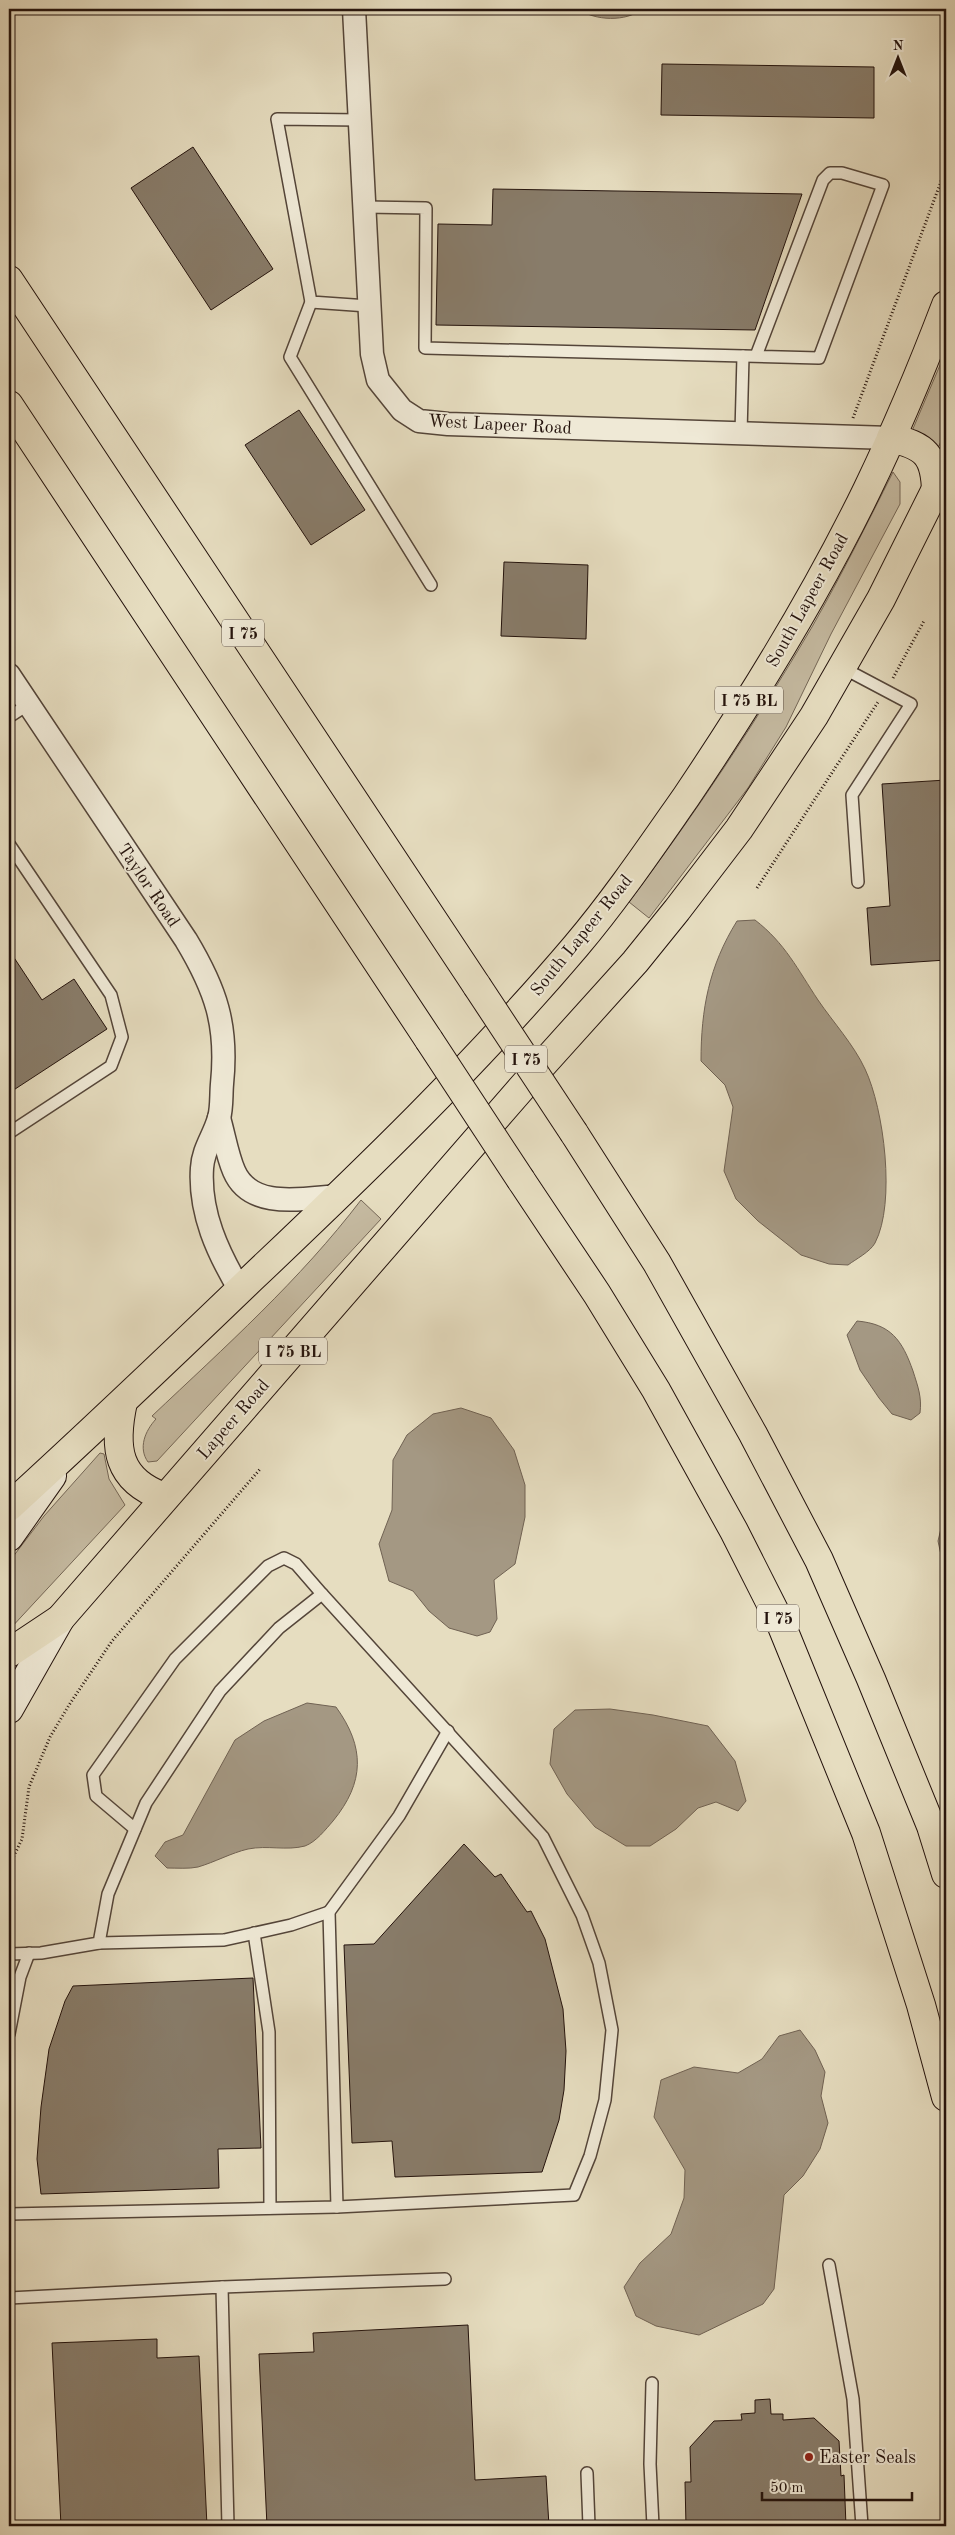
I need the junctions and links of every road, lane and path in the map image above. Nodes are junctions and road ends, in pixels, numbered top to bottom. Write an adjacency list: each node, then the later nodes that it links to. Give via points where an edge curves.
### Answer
1 (354, 9): 2 (street, West Lapeer Road)
2 (360, 120): 4 (street, West Lapeer Road); 6 (lane, via 277,119)
3 (946, 168): 12 (path)
4 (365, 207): 8 (street, West Lapeer Road); 9 (lane, via 426,208 425,348)
5 (9, 280): 43 (main road, I 75, bridge, via 574,1133 662,1272 819,1560 894,1734 931,1826)
6 (311, 302): 8 (lane); 16 (lane, via 290,357)
7 (946, 305): 14 (main road, South Lapeer Road / I 75 BL)
8 (368, 306): 13 (street, West Lapeer Road, via 378,380 402,410 419,421)
9 (743, 356): 10 (lane); 13 (lane)
10 (756, 356): 10 (lane, via 819,358 883,185 842,173 830,173 823,180)
11 (9, 406): 50 (main road, I 75, bridge, via 597,1294 656,1390 781,1624 866,1833 921,2005)
12 (852, 420)
13 (741, 433): 14 (street, West Lapeer Road)
14 (892, 438): 15 (main road, via 921,448 931,459); 28 (main road, South Lapeer Road / I 75 BL, via 791,631 662,832 578,944 497,1035)
15 (941, 480): 18 (main road, I 75 BL)
16 (432, 585)
17 (924, 621): 20 (path)
18 (843, 668): 20 (lane); 33 (main road, Lapeer Road / I 75 BL, via 739,829 635,962)
19 (9, 675): 21 (street, Taylor Road)
20 (885, 690): 24 (lane, via 911,704 852,796); 25 (path)
21 (29, 704): 22 (lane); 26 (street, Taylor Road, via 170,916 208,980 224,1036)
22 (9, 717)
23 (9, 844): 27 (lane, via 111,995 122,1037 111,1066)
24 (858, 882)
25 (757, 888)
26 (219, 1118): 28 (street, Taylor Road, via 234,1172 254,1192 280,1199); 29 (street, Taylor Road, via 205,1148 202,1169 204,1200 214,1241)
27 (9, 1133)
28 (339, 1196): 29 (main road, I 75 BL)
29 (240, 1290): 30 (main road, I 75 BL)
30 (123, 1402): 31 (main road, I 75 BL); 33 (main road, via 118,1441 127,1474 150,1492)
31 (64, 1459): 34 (main road, I 75 BL); 35 (main road)
32 (261, 1468): 42 (path, via 117,1634 69,1704 50,1737 29,1787 22,1838)
33 (164, 1497): 37 (main road, Lapeer Road / I 75 BL)
34 (9, 1507)
35 (9, 1536)
36 (322, 1594): 40 (lane); 41 (lane, via 279,1628 220,1691 146,1802); 41 (lane, via 296,1564 284,1558 268,1566 175,1658 93,1775 96,1796)
37 (60, 1619): 38 (main road, Lapeer Road / I 75 BL); 39 (main road)
38 (9, 1653)
39 (9, 1709)
40 (448, 1731): 44 (lane, via 398,1816); 51 (lane, via 543,1837 582,1915 599,1963 612,2030 605,2100 590,2156 574,2195)
41 (135, 1829): 46 (lane, via 108,1894)
42 (9, 1866)
43 (946, 1874)
44 (329, 1912): 45 (lane, via 291,1926); 51 (lane)
45 (254, 1934): 46 (lane, via 224,1940); 52 (lane, via 269,2032)
46 (99, 1944): 47 (lane)
47 (29, 1953): 48 (lane); 49 (lane, via 20,1977)
48 (9, 1954)
49 (9, 2034)
50 (946, 2097)
51 (336, 2207): 52 (lane)
52 (270, 2208): 53 (lane)
53 (9, 2214)
54 (829, 2265): 63 (lane, via 853,2399)
55 (445, 2279): 56 (lane)
56 (222, 2287): 57 (lane); 60 (lane)
57 (9, 2298)
58 (652, 2383): 62 (lane, via 650,2464)
59 (587, 2473): 61 (lane)
60 (228, 2526)
61 (589, 2526)
62 (653, 2526)
63 (862, 2526)

